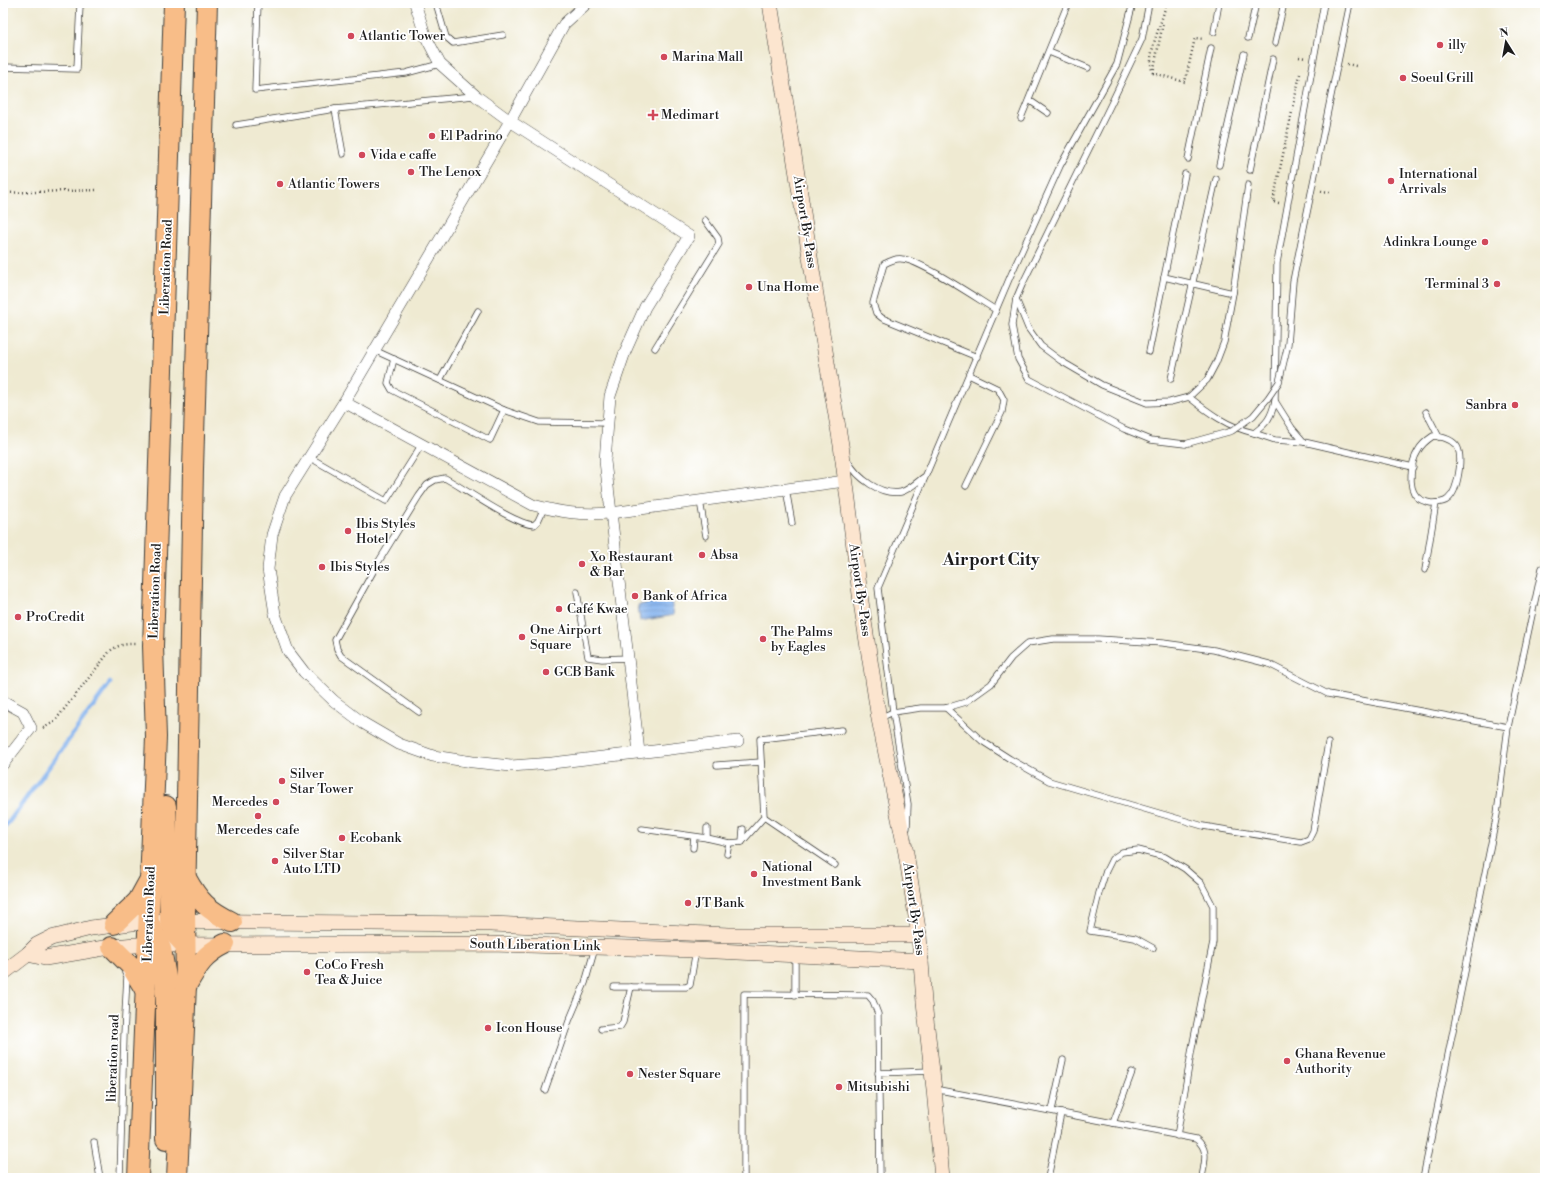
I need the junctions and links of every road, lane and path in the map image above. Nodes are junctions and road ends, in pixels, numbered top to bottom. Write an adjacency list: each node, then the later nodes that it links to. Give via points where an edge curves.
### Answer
1 (87, 3): 18 (lane)
2 (174, 3): 90 (highway, Liberation Road)
3 (207, 3): 120 (highway, via 193,469)
4 (258, 3): 30 (lane, via 255,90 406,73)
5 (415, 3): 30 (street, via 424,35)
6 (436, 3): 20 (lane, via 446,37 452,43)
7 (587, 3): 38 (street, via 564,24)
8 (770, 3): 74 (street, Airport By-Pass)
9 (1068, 3): 25 (lane)
10 (1133, 3): 54 (lane, via 1117,64 1060,166)
11 (1149, 3): 53 (lane, via 1142,39)
12 (1166, 3): 22 (path, via 1151,59 1153,73 1185,82 1195,38)
13 (1219, 3): 19 (lane)
14 (1256, 3): 21 (lane)
15 (1284, 3): 23 (lane)
16 (1324, 3): 65 (lane, via 1277,263)
17 (1350, 3): 53 (lane, bridge, via 1293,281 1288,344 1279,382 1253,416 1232,431 1186,444 1151,440 1124,429 1028,379 1018,359 1012,325)
18 (78, 4): 31 (lane, via 77,69)
19 (1214, 32)
20 (503, 35)
21 (1248, 38)
22 (1204, 39)
23 (1275, 43)
24 (1211, 48): 41 (lane)
25 (1049, 52): 32 (lane); 34 (lane)
26 (1244, 54): 42 (lane)
27 (1299, 57): 28 (path)
28 (1303, 58)
29 (1273, 59): 43 (lane)
30 (440, 64): 33 (street)
31 (3, 67)
32 (1088, 68)
33 (476, 96): 35 (lane); 38 (street)
34 (1029, 100): 36 (lane); 37 (lane)
35 (335, 109): 39 (lane); 40 (lane)
36 (1048, 113)
37 (1022, 118)
38 (510, 121): 57 (street); 69 (street, via 689,236 645,307 625,352 610,396)
39 (236, 125)
40 (343, 154)
41 (1188, 159)
42 (1219, 165)
43 (1250, 170)
44 (1185, 174): 50 (lane)
45 (1216, 180): 51 (lane)
46 (1248, 185): 52 (lane)
47 (96, 190): 48 (path)
48 (3, 193)
49 (705, 220): 56 (lane, via 718,238 719,244)
50 (1164, 277): 51 (lane); 58 (lane)
51 (1192, 284): 52 (lane); 62 (lane)
52 (1233, 293): 64 (lane, via 1224,342 1216,363 1207,380)
53 (1016, 299): 64 (lane, via 1028,328 1041,346 1102,385 1147,403 1170,402)
54 (996, 310): 59 (lane); 59 (lane, via 918,263 902,258 884,264 873,303 876,313 882,318)
55 (478, 311): 63 (lane)
56 (655, 348)
57 (374, 350): 60 (lane); 66 (street)
58 (1149, 352)
59 (978, 356): 61 (lane)
60 (394, 359): 63 (lane); 67 (lane, via 388,383 392,390 490,440)
61 (970, 375): 77 (lane); 79 (lane, via 998,389 1004,400 1002,412)
62 (1171, 379)
63 (440, 380): 67 (lane)
64 (1189, 397): 70 (lane, via 1214,417)
65 (1275, 401): 70 (lane, via 1269,418); 72 (lane)
66 (344, 402): 73 (street); 75 (street)
67 (504, 410): 69 (lane, via 539,422)
68 (1426, 412): 71 (lane)
69 (608, 423): 84 (street, via 605,461)
70 (1254, 433): 72 (lane, via 1275,440)
71 (1439, 437): 76 (lane, via 1433,436 1422,446 1417,452); 82 (lane, via 1455,444 1460,461 1452,495 1447,501)
72 (1304, 442): 76 (lane)
73 (422, 444): 75 (lane, via 386,501); 83 (street, via 533,505)
74 (841, 445): 77 (lane, via 851,466 866,482 887,493 902,492); 78 (street, Airport By-Pass)
75 (309, 457): 103 (street, via 285,496 272,534 268,569 275,614 288,651 304,672 334,701 363,723 400,744 433,756 511,766)
76 (1413, 467): 82 (lane, via 1410,483 1413,492 1418,498)
77 (924, 477): 95 (lane, via 878,588)
78 (845, 481): 80 (street); 96 (street, Airport By-Pass)
79 (966, 486)
80 (786, 489): 81 (street); 85 (lane)
81 (700, 501): 84 (street); 86 (lane)
82 (1436, 503): 88 (lane)
83 (544, 508): 84 (street, via 586,515); 94 (lane, via 534,525 527,524 445,478 435,480 427,485 419,496 379,561 335,640 337,649 341,656)
84 (611, 513): 91 (street)
85 (792, 523)
86 (706, 536)
87 (1542, 568): 97 (lane)
88 (1426, 570)
89 (576, 592): 91 (lane, via 588,657)
90 (154, 641): 98 (path, via 117,646 110,651 54,722 41,729); 100 (highway, Liberation Road)
91 (628, 658): 103 (street)
92 (3, 701): 98 (street, via 24,712)
93 (946, 708): 95 (lane); 97 (lane, via 966,702 980,693 996,678 1010,658 1028,643 1054,639 1098,639 1163,643 1214,650 1269,664 1328,694); 102 (lane, via 982,740 1049,781 1203,826 1301,842 1309,839 1313,831)
94 (419, 712)
95 (893, 712): 96 (lane); 116 (lane, via 908,804)
96 (879, 719): 116 (street, Airport By-Pass)
97 (1508, 727): 165 (lane, via 1497,814)
98 (31, 728): 105 (street)
99 (842, 730): 104 (lane, via 760,739)
100 (156, 737): 119 (highway, Liberation Road); 121 (highway, via 164,762)
101 (738, 741): 103 (street)
102 (1328, 743)
103 (640, 752)
104 (761, 762): 106 (lane); 107 (lane)
105 (3, 764)
106 (717, 765)
107 (764, 817): 113 (lane); 118 (lane)
108 (707, 828): 112 (lane)
109 (642, 829): 111 (lane)
110 (743, 829): 113 (lane)
111 (694, 837): 112 (lane); 115 (lane)
112 (707, 838): 114 (lane)
113 (742, 842): 114 (lane)
114 (729, 843): 117 (lane)
115 (693, 848)
116 (906, 853): 125 (street, Airport By-Pass)
117 (727, 854)
118 (835, 865)
119 (150, 877): 122 (highway, Liberation Road); 124 (highway, via 138,901)
120 (186, 878): 121 (highway); 123 (highway, via 206,907)
121 (178, 920): 122 (street, South Liberation Link); 123 (street, South Liberation Link); 128 (highway)
122 (148, 921): 124 (street, South Liberation Link); 127 (highway, Liberation Road)
123 (232, 922): 125 (street, South Liberation Link, via 484,924 729,935)
124 (114, 924): 133 (street, South Liberation Link, via 51,938 37,945)
125 (919, 935): 135 (street, Airport By-Pass)
126 (225, 944): 128 (street, South Liberation Link); 129 (street, South Liberation Link, via 431,943); 138 (highway, via 212,950 204,958)
127 (154, 945): 128 (street, South Liberation Link); 131 (street, South Liberation Link); 141 (highway, Liberation Road); 158 (highway, via 164,962 167,988 166,1142 168,1164)
128 (185, 945): 138 (highway)
129 (596, 946): 132 (street, South Liberation Link); 149 (lane)
130 (1153, 948): 153 (lane, via 1135,938 1090,931 1106,871 1112,859 1122,852 1138,850 1166,857 1186,869 1201,883 1213,906 1213,942)
131 (108, 950): 133 (street, South Liberation Link, via 46,958); 141 (highway, via 131,966)
132 (696, 950): 134 (street, South Liberation Link); 140 (lane, via 690,984 686,987)
133 (28, 954): 137 (street, South Liberation Link)
134 (795, 955): 135 (street, South Liberation Link); 142 (lane)
135 (921, 961): 145 (street, Airport By-Pass)
136 (123, 970): 156 (lane, liberation road, via 127,976)
137 (3, 973)
138 (186, 986): 159 (highway)
139 (614, 987): 140 (lane)
140 (631, 987): 143 (lane, via 620,1027)
141 (146, 990): 157 (highway, Liberation Road)
142 (795, 995): 147 (lane, via 868,995 878,1014); 160 (lane, via 744,994)
143 (601, 1029)
144 (1063, 1060): 150 (lane)
145 (932, 1071): 147 (lane); 148 (street, Airport By-Pass)
146 (1132, 1072): 152 (lane)
147 (878, 1073): 161 (lane)
148 (934, 1089): 150 (lane); 162 (street, Airport By-Pass)
149 (545, 1090)
150 (1052, 1110): 151 (lane)
151 (1061, 1113): 152 (lane); 163 (lane)
152 (1113, 1123): 153 (lane)
153 (1177, 1136): 164 (lane, via 1196,1139 1202,1144 1205,1152)
154 (94, 1142): 155 (lane)
155 (100, 1178)
156 (120, 1178)
157 (138, 1178)
158 (174, 1178)
159 (177, 1178)
160 (744, 1178)
161 (880, 1178)
162 (942, 1178)
163 (1048, 1178)
164 (1202, 1178)
165 (1423, 1178)

